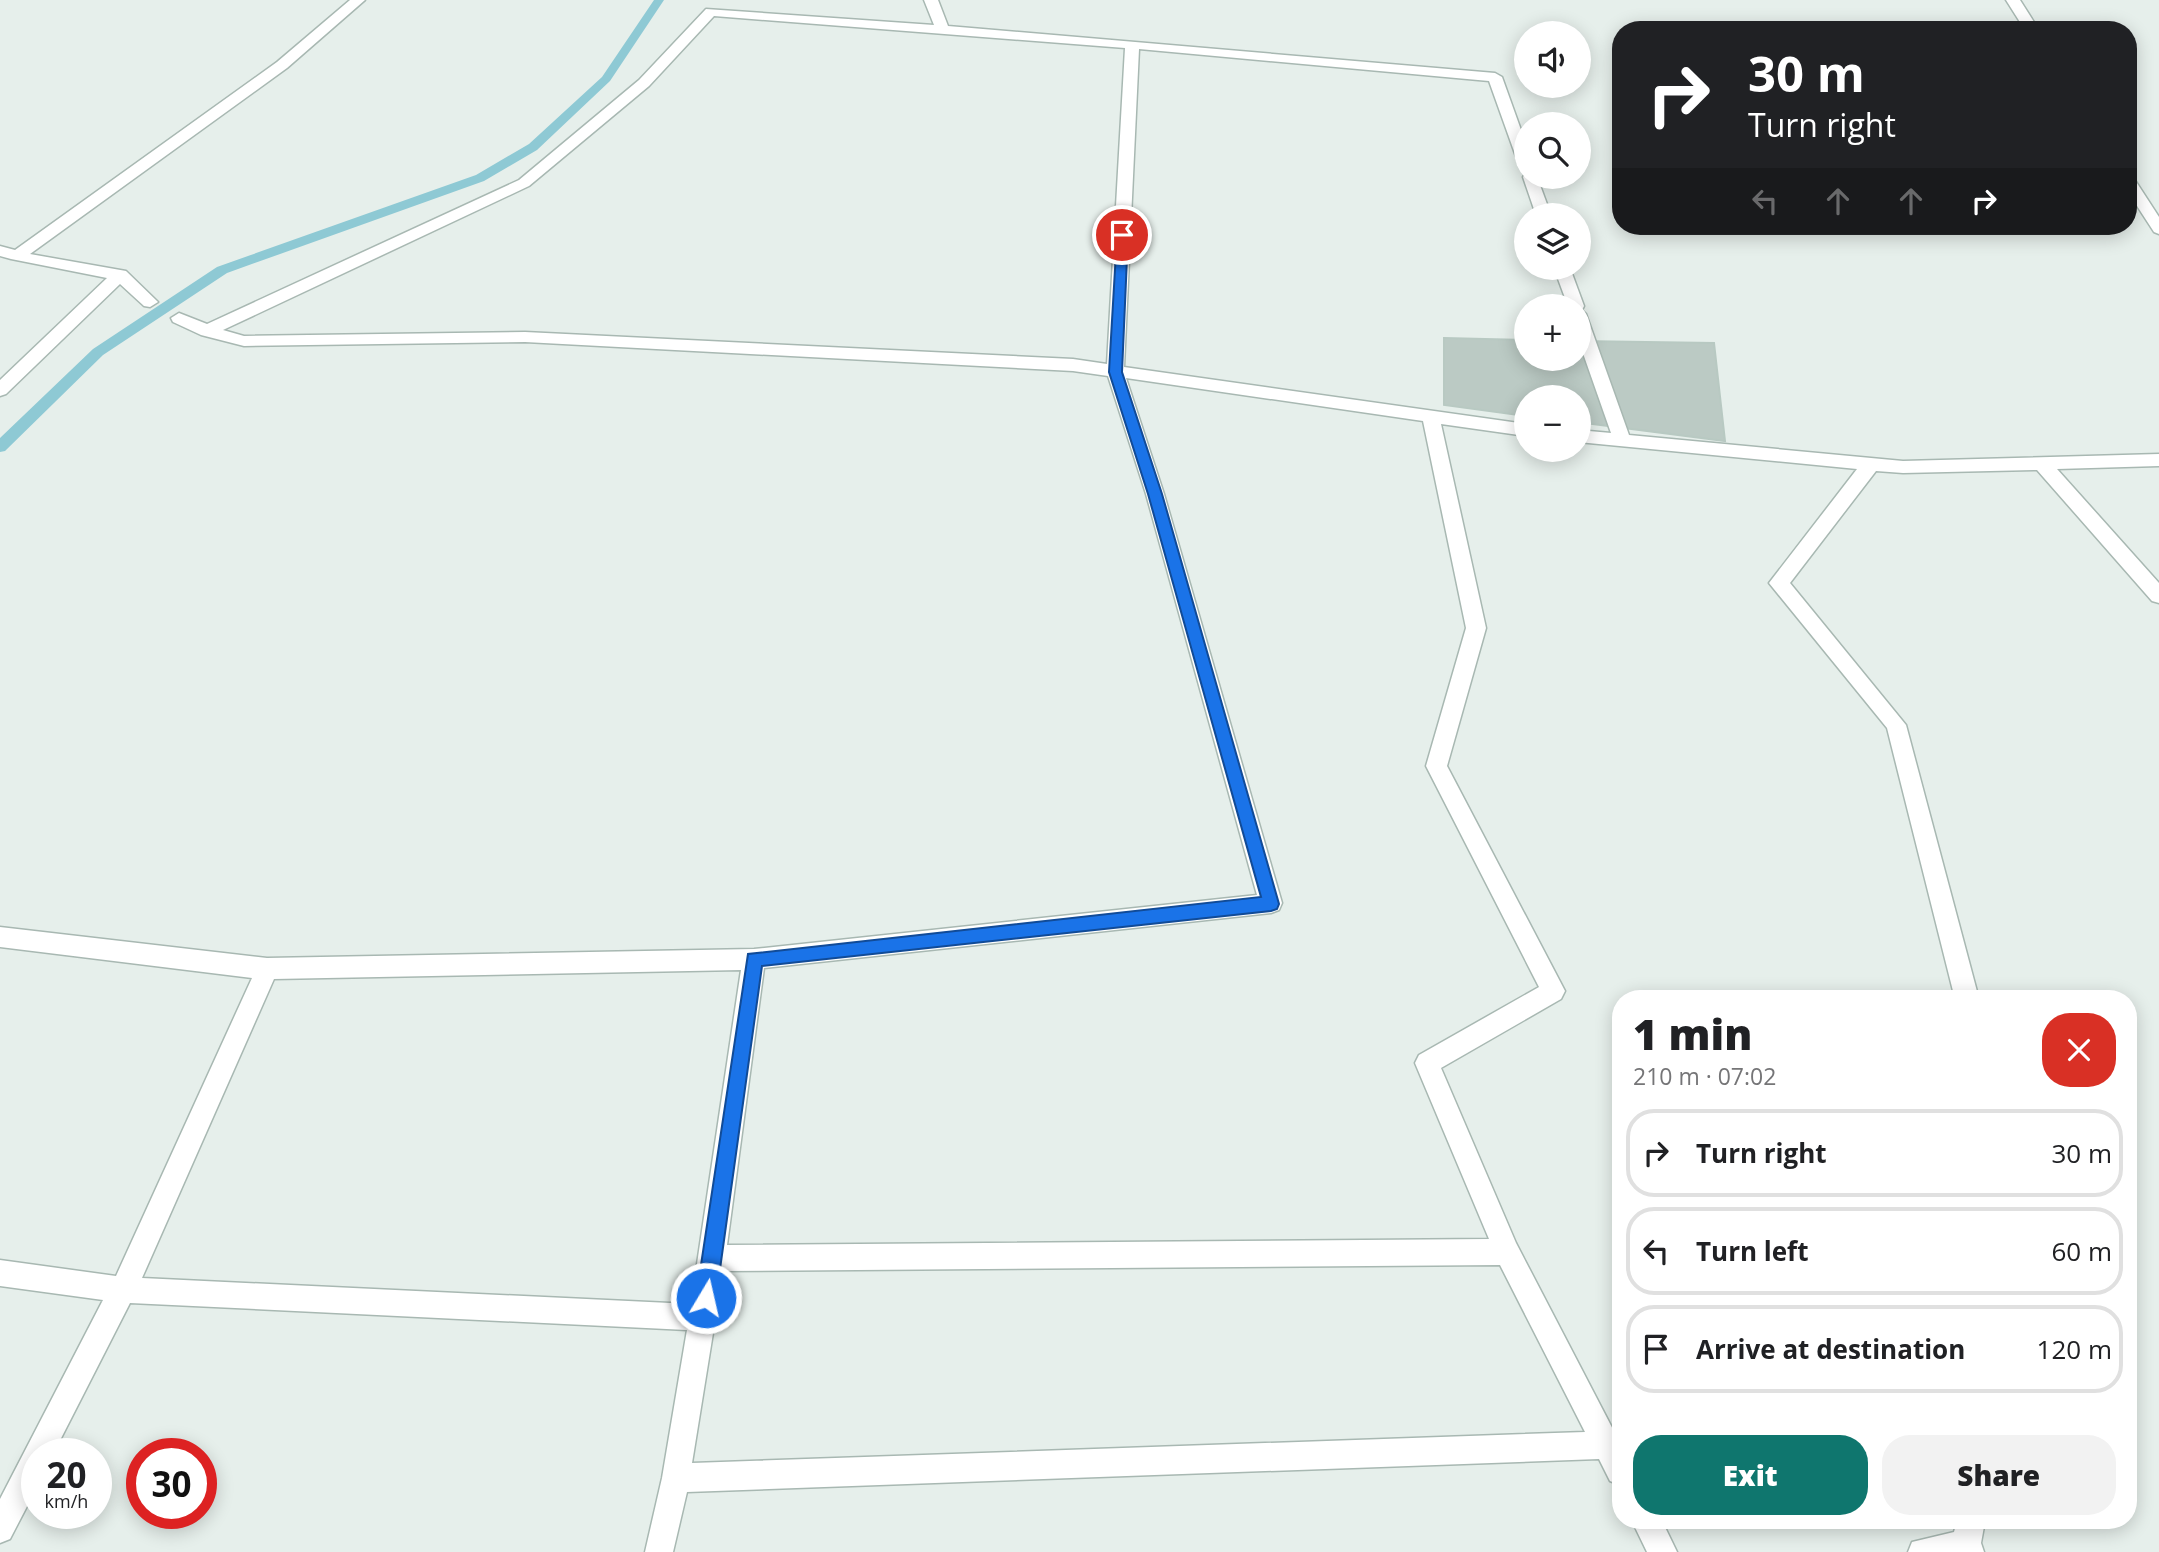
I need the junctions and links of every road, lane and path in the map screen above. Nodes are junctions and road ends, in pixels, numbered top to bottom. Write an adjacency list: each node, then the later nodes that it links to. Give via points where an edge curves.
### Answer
1 (358, 0): 11 (street, via 282,65)
2 (931, 0): 5 (street)
3 (2013, 0): 4 (street)
4 (2026, 21)
5 (942, 29): 6 (street); 15 (street, via 711,12 644,83 524,183)
6 (1132, 44): 7 (street, via 1496,78); 17 (street)
7 (1514, 130)
8 (2137, 194): 9 (street)
9 (2159, 229)
10 (0, 251): 11 (street)
11 (17, 256): 12 (street)
12 (120, 275): 13 (street); 18 (street)
13 (150, 302)
14 (179, 318): 15 (street)
15 (207, 331): 17 (street, via 244,341 525,337 1073,365)
16 (1591, 351): 22 (street)
17 (1115, 372): 19 (street); 28 (street, via 1159,508 1271,904)
18 (0, 390)
19 (1431, 416): 20 (street); 31 (street, via 1476,628 1436,766 1553,991 1427,1063)
20 (1514, 428)
21 (1591, 437): 22 (street)
22 (1622, 440): 25 (street)
23 (2159, 460): 24 (street)
24 (2041, 463): 25 (street); 26 (street)
25 (1871, 464): 30 (street, via 1779,583 1896,724)
26 (2159, 596)
27 (0, 937): 29 (street)
28 (754, 959): 29 (street); 32 (street)
29 (267, 969): 34 (street)
30 (1965, 990)
31 (1507, 1252): 32 (street); 37 (street)
32 (712, 1258): 35 (street)
33 (0, 1273): 34 (street)
34 (123, 1290): 35 (street); 36 (street)
35 (702, 1318): 39 (street)
36 (47, 1438)
37 (1607, 1445): 38 (street); 39 (street)
38 (1612, 1455)
39 (676, 1478): 44 (street)
40 (21, 1489): 41 (street)
41 (0, 1529)
42 (1651, 1529): 45 (street)
43 (1969, 1539): 46 (street)
44 (659, 1552)
45 (1663, 1552)
46 (1922, 1552)

